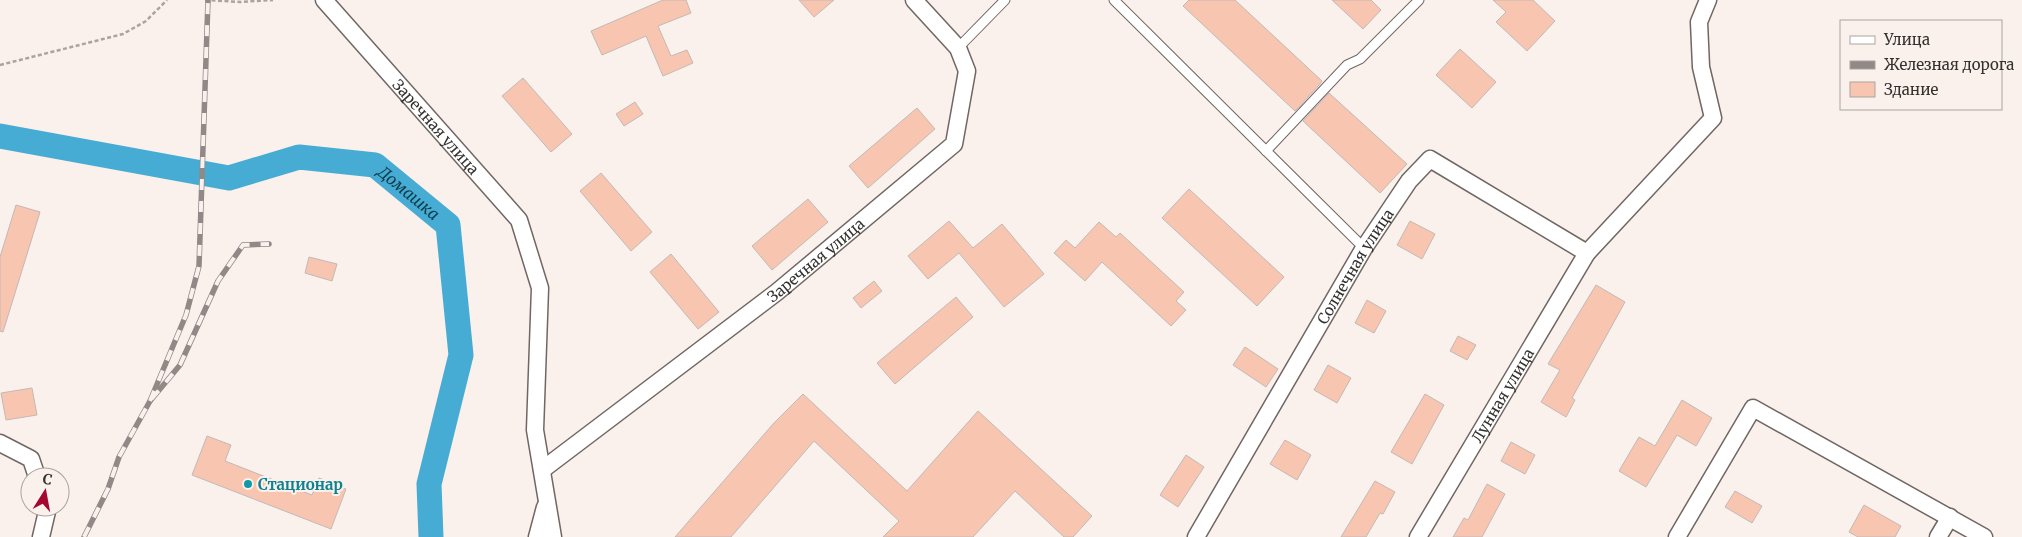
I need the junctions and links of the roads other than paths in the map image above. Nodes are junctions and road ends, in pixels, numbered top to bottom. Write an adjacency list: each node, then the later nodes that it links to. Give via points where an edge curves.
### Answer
1 (324, 0): 13 (street, Заречная улица, via 519,220 540,288 535,430)
2 (914, 0): 7 (street, Заречная улица)
3 (1005, 0): 7 (lane)
4 (1114, 0): 8 (lane)
5 (1419, 0): 8 (lane, via 1360,59 1347,65)
6 (1708, 0): 10 (street, Лунная улица, via 1699,22 1701,67 1713,118)
7 (958, 48): 13 (street, Заречная улица, via 967,71 954,144 777,292)
8 (1266, 151): 9 (lane)
9 (1364, 248): 10 (street, Солнечная улица, via 1410,181 1430,159); 20 (street, Солнечная улица)
10 (1587, 253): 21 (street, Лунная улица)
11 (0, 443): 12 (street, via 31,459)
12 (34, 467)
13 (542, 470): 14 (street, Заречная улица)
14 (547, 500): 18 (street); 19 (street, Заречная улица)
15 (45, 517): 17 (street)
16 (1950, 517): 22 (street, via 1753,408); 23 (street); 24 (street)
17 (40, 537)
18 (537, 537)
19 (553, 537)
20 (1196, 537)
21 (1418, 537)
22 (1677, 537)
23 (1938, 537)
24 (1984, 537)

